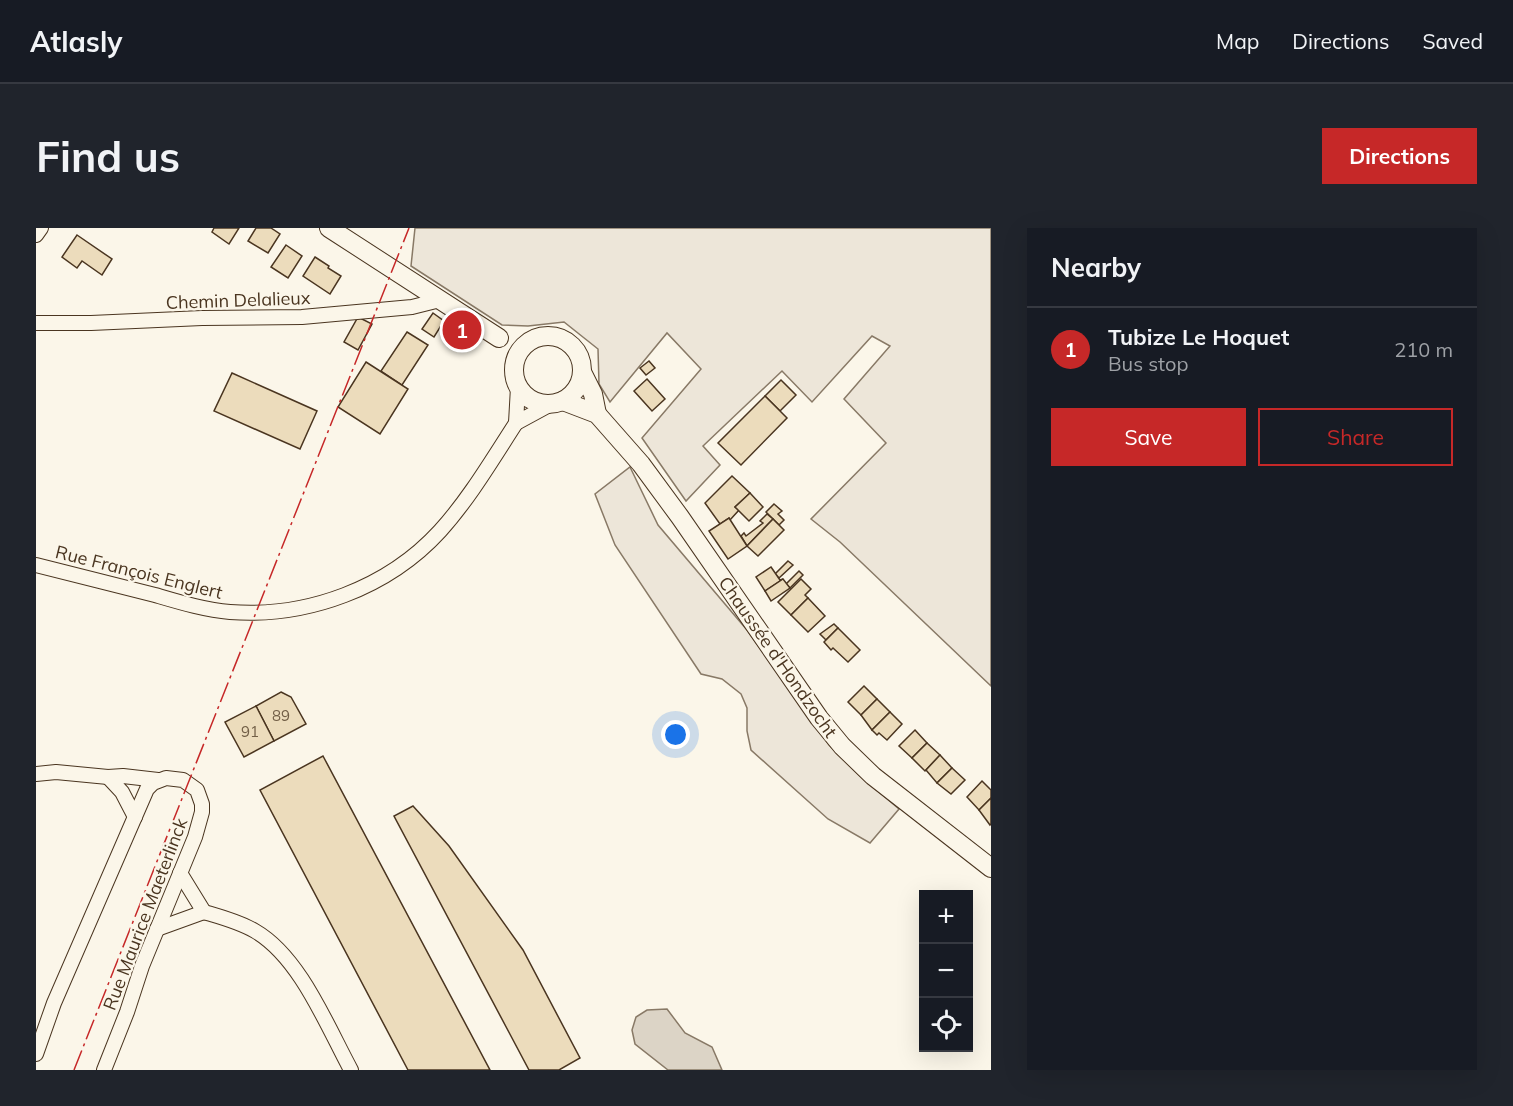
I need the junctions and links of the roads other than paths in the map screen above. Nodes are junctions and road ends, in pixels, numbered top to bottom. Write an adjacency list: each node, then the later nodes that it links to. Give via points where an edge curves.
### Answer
1 (41, 228): 3 (street)
2 (329, 228): 4 (main road)
3 (36, 235)
4 (440, 300): 5 (street, Chemin Delalieux, via 412,307 302,317); 6 (main road)
5 (36, 323)
6 (499, 338): 7 (main road); 9 (main road)
7 (536, 338): 8 (main road, via 552,336 572,344); 9 (main road, via 520,350 515,361)
8 (583, 374): 10 (main road, via 574,394); 11 (main road)
9 (516, 378): 10 (main road, via 523,394 533,402); 12 (street)
10 (557, 403): 11 (main road); 12 (street)
11 (597, 414): 18 (main road, Chaussée d'Hondzocht, via 681,517 842,746 873,776)
12 (516, 423): 13 (street, Rue François Englert, via 456,513 413,556 374,582 319,603 295,609 229,612)
13 (36, 565)
14 (36, 774): 15 (street, Rue Maurice Maeterlinck)
15 (108, 777): 16 (street, Rue Maurice Maeterlinck); 17 (street, via 122,792)
16 (158, 780): 17 (street, via 147,789); 19 (street, Rue Maurice Maeterlinck, via 174,777 189,783 197,790 202,804 195,837)
17 (135, 817): 22 (street)
18 (991, 868)
19 (180, 873): 20 (street); 21 (street, Rue Maurice Maeterlinck)
20 (204, 912): 21 (street); 24 (street, via 256,932 279,950 297,970)
21 (157, 929): 23 (street, Rue Maurice Maeterlinck)
22 (36, 1053)
23 (104, 1070)
24 (351, 1070)

